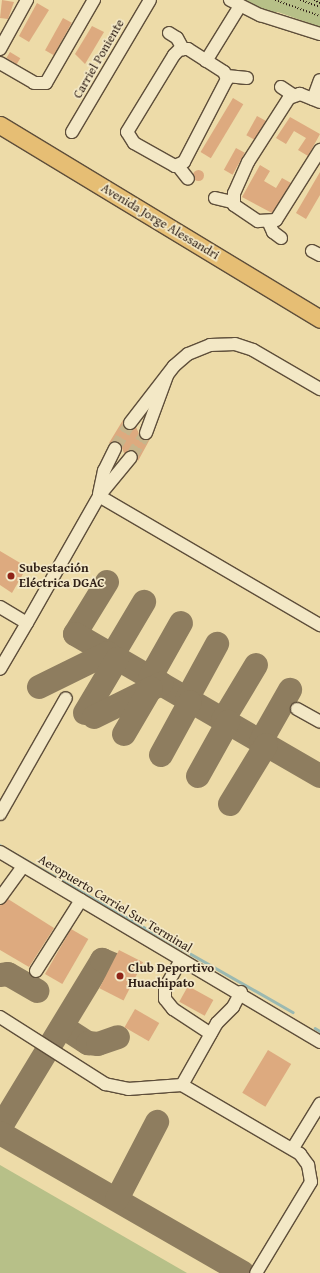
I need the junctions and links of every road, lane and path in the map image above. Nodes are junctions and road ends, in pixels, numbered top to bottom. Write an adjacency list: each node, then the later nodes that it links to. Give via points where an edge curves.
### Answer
1 (27, 0): 13 (street)
2 (94, 0): 16 (street, via 46,83 34,83)
3 (150, 0): 24 (street, Carriel Poniente)
4 (275, 0): 10 (path)
5 (300, 0): 9 (path)
6 (314, 0): 8 (path)
7 (235, 3): 12 (street); 15 (street)
8 (320, 3)
9 (320, 7)
10 (320, 16)
11 (169, 33): 14 (street, via 177,38)
12 (320, 34)
13 (0, 49)
14 (182, 49): 15 (street); 26 (street, via 171,59 127,132 134,143)
15 (206, 61): 17 (street)
16 (0, 63)
17 (227, 76): 18 (street); 26 (street, via 214,109)
18 (247, 78)
19 (320, 80): 22 (street)
20 (282, 87): 21 (street)
21 (294, 95): 22 (street); 29 (street, via 248,162)
22 (316, 101)
23 (0, 124): 32 (highway, Avenida Jorge Alessandri)
24 (72, 132)
25 (320, 150): 30 (street, via 279,217)
26 (178, 166): 27 (street)
27 (188, 179)
28 (215, 198): 29 (street)
29 (233, 202): 30 (street, via 252,217)
30 (269, 223): 31 (street, via 273,232)
31 (281, 238)
32 (320, 319)
33 (168, 373): 34 (street, via 195,350 227,343 253,350); 35 (street); 36 (street)
34 (320, 389)
35 (130, 423)
36 (146, 433)
37 (115, 448): 39 (street, via 104,471)
38 (131, 457): 39 (street)
39 (99, 496): 41 (street); 42 (street)
40 (0, 607): 41 (street)
41 (27, 623): 43 (street)
42 (320, 625)
43 (0, 669)
44 (66, 698): 47 (street)
45 (297, 709): 46 (street)
46 (320, 722)
47 (0, 814)
48 (0, 852): 49 (street, Aeropuerto Carriel Sur Terminal)
49 (23, 866): 50 (street); 51 (street, Aeropuerto Carriel Sur Terminal)
50 (0, 898)
51 (81, 900): 52 (street, Aeropuerto Carriel Sur Terminal); 53 (street)
52 (181, 960): 54 (street, Aeropuerto Carriel Sur Terminal); 56 (street, via 165,988 165,1000 173,1009)
53 (36, 971)
54 (241, 992): 56 (street); 57 (street, Aeropuerto Carriel Sur Terminal)
55 (0, 1017): 58 (street, via 114,1088)
56 (211, 1034): 58 (street)
57 (320, 1042)
58 (182, 1085): 60 (street)
59 (320, 1104): 60 (street)
60 (293, 1148): 61 (street, via 308,1165 311,1182)
61 (256, 1273)

